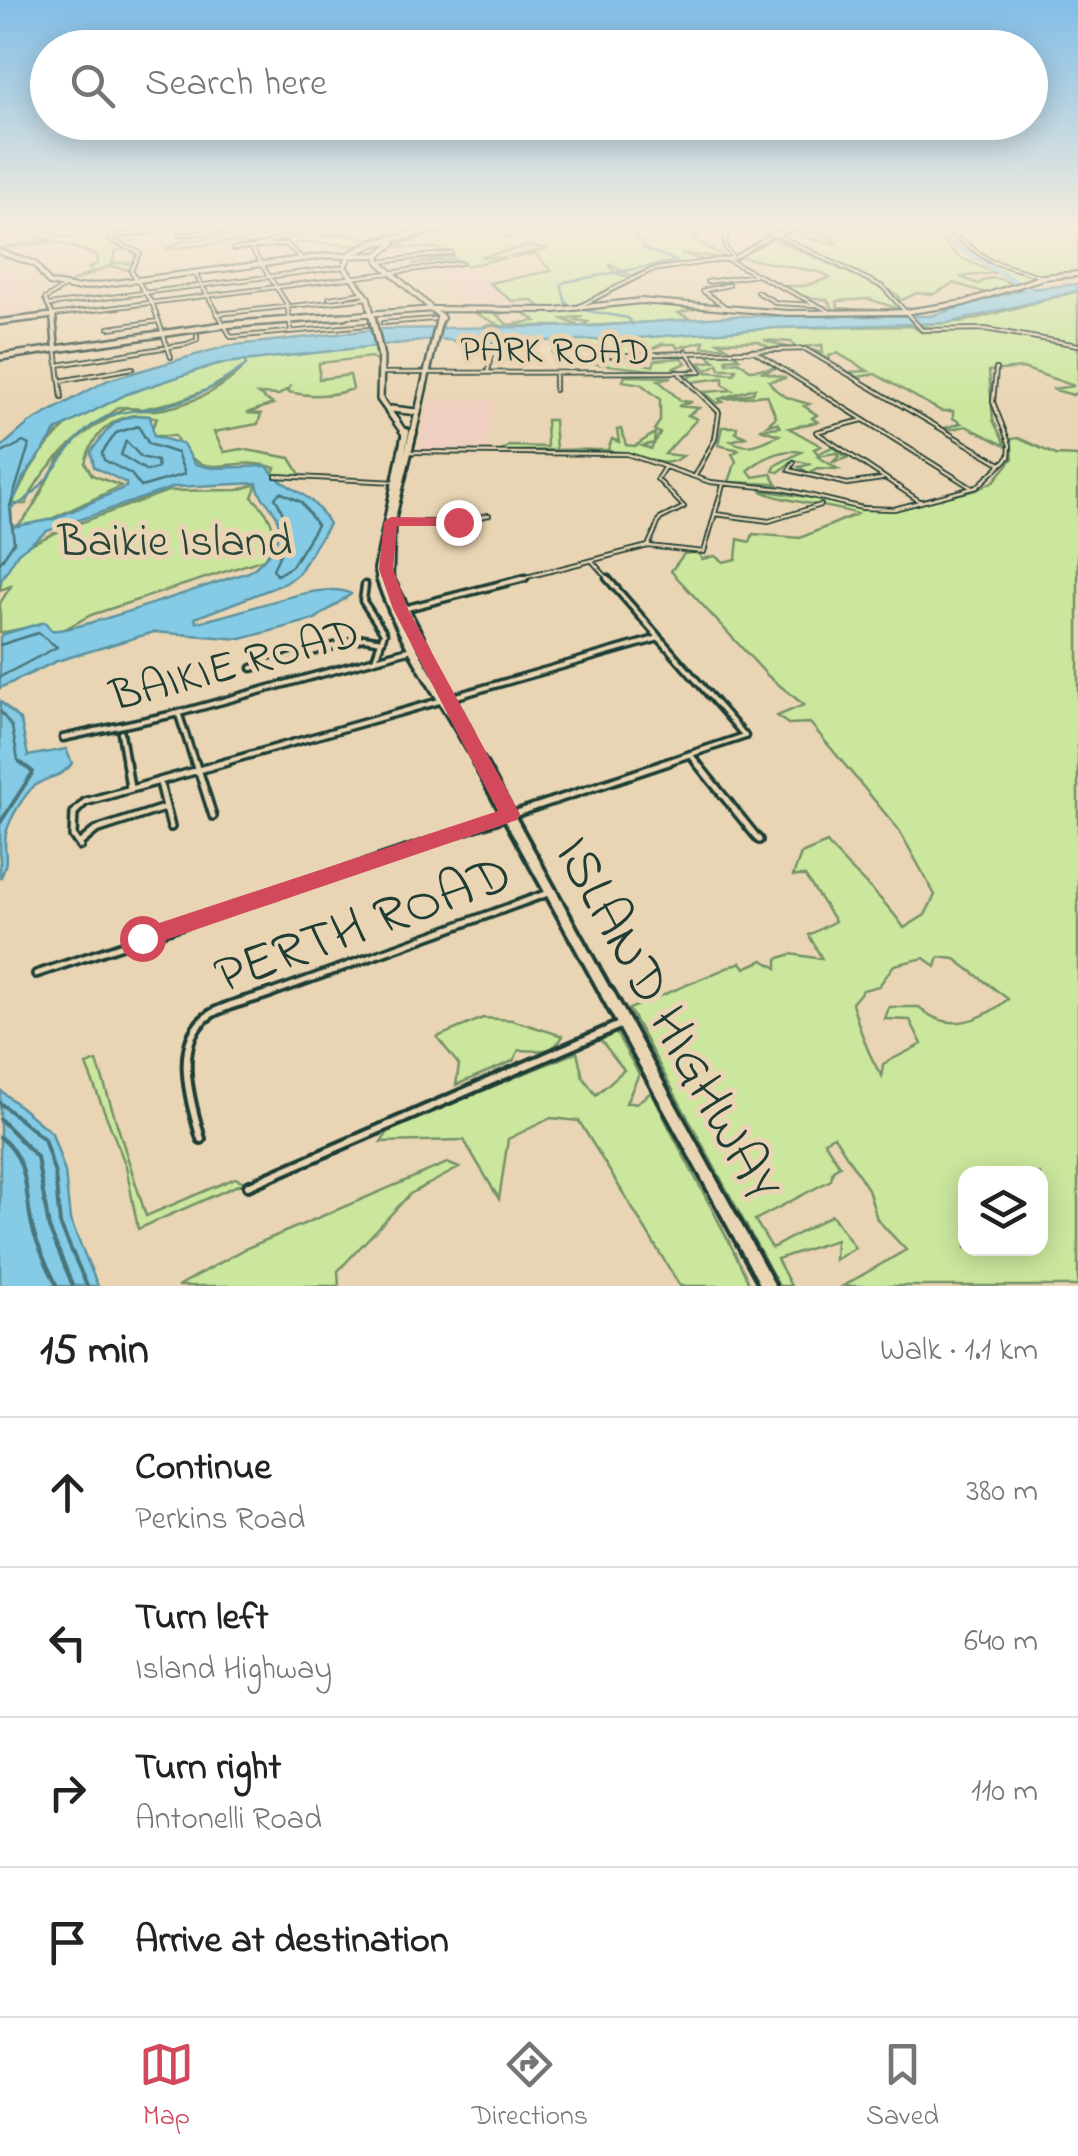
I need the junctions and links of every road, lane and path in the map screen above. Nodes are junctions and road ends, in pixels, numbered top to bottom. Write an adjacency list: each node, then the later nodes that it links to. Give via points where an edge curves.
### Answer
1 (58, 285): 14 (main road)
2 (86, 285): 14 (main road)
3 (144, 285): 16 (street)
4 (201, 285): 16 (street); 19 (street)
5 (274, 285): 15 (street)
6 (298, 285): 15 (street)
7 (357, 285): 18 (main road)
8 (402, 285): 27 (main road)
9 (621, 285): 24 (street)
10 (730, 285): 26 (street, via 703,291)
11 (777, 285): 23 (street)
12 (878, 285): 32 (street)
13 (1017, 285): 32 (main road)
14 (64, 287): 21 (street, via 48,295)
15 (276, 288): 19 (street); 20 (street)
16 (148, 292): 21 (street); 22 (street)
17 (757, 292): 23 (street, via 777,303)
18 (366, 296): 20 (street); 29 (main road)
19 (208, 298): 22 (street); 30 (street)
20 (287, 304): 30 (street); 34 (street)
21 (50, 305): 33 (street)
22 (153, 305): 33 (street); 35 (street)
23 (816, 305): 31 (street)
24 (580, 306): 25 (main road); 26 (main road, via 641,300)
25 (457, 308): 27 (main road); 38 (main road)
26 (726, 308): 31 (main road)
27 (434, 309): 28 (main road); 38 (main road)
28 (404, 310): 29 (main road); 36 (street)
29 (370, 313): 34 (main road); 41 (main road)
30 (216, 314): 40 (street)
31 (833, 314): 32 (main road)
32 (907, 314): 46 (street, via 928,331 984,329)
33 (54, 317): 37 (street); 51 (street)
34 (289, 318): 40 (main road); 43 (street)
35 (159, 320): 42 (street); 44 (street)
36 (408, 321): 38 (street); 39 (street)
37 (0, 322)
38 (442, 322): 59 (main road, ISLAND HIGHWAY)
39 (384, 323)
40 (223, 326): 43 (street, via 230,337); 44 (main road)
41 (370, 326): 43 (street); 60 (main road)
42 (109, 328)
43 (291, 330)
44 (164, 334): 48 (street); 51 (main road)
45 (196, 335): 48 (street, via 194,342)
46 (1078, 345)
47 (493, 346): 61 (street)
48 (168, 348): 55 (street); 56 (street)
49 (751, 349): 50 (street); 52 (street); 69 (street)
50 (805, 349): 72 (street)
51 (53, 350): 54 (main road); 56 (street)
52 (686, 351): 53 (street); 63 (street, PARK ROAD, via 702,370)
53 (602, 356)
54 (0, 358)
55 (171, 358)
56 (58, 365): 64 (street)
57 (134, 368): 64 (street)
58 (996, 369): 72 (street, via 993,402 1011,450)
59 (430, 372): 60 (street, PARK ROAD); 61 (street, PARK ROAD); 68 (main road, ISLAND HIGHWAY)
60 (381, 373): 67 (main road)
61 (488, 373): 62 (street, PARK ROAD)
62 (555, 374): 63 (street, PARK ROAD); 65 (street)
63 (680, 374): 75 (street, via 720,412)
64 (60, 381): 66 (street)
65 (555, 390)
66 (62, 398)
67 (380, 400): 68 (main road, via 393,411); 70 (main road, via 406,431)
68 (417, 412): 70 (main road, ISLAND HIGHWAY)
69 (863, 420): 76 (street, via 816,432); 79 (street)
70 (405, 452): 73 (street, via 618,454); 77 (main road, ISLAND HIGHWAY)
71 (794, 462): 76 (street, via 789,470 847,484)
72 (1002, 465): 79 (street)
73 (665, 467): 75 (street); 85 (street, via 656,479 684,507 660,519)
74 (276, 476): 77 (street)
75 (694, 477): 78 (street)
76 (884, 478): 80 (street)
77 (397, 482): 84 (main road, ISLAND HIGHWAY); 88 (main road, ISLAND HIGHWAY, via 378,569)
78 (723, 484): 80 (street, via 783,489 871,510); 82 (street)
79 (972, 488): 80 (street)
80 (921, 502)
81 (821, 506): 82 (street, via 769,521)
82 (716, 514): 85 (street, via 704,552)
83 (489, 515): 84 (street)
84 (391, 522): 88 (main road, ISLAND HIGHWAY, via 386,569)
85 (648, 546): 86 (street)
86 (592, 560): 88 (street); 89 (street)
87 (365, 586): 90 (street, via 363,601 384,632)
88 (396, 610): 91 (main road, ISLAND HIGHWAY)
89 (659, 638): 94 (street); 98 (street, via 745,736)
90 (382, 641): 92 (street); 93 (street, via 364,638)
91 (417, 648): 92 (street, BAIKIE ROAD); 94 (main road, ISLAND HIGHWAY)
92 (375, 660): 95 (street, BAIKIE ROAD)
93 (252, 668)
94 (445, 699): 99 (street); 103 (main road, ISLAND HIGHWAY, via 460,736)
95 (179, 713): 97 (street, BAIKIE ROAD); 99 (street)
96 (121, 733): 101 (street)
97 (63, 738)
98 (690, 754): 103 (street); 106 (street)
99 (199, 772): 100 (street); 104 (street)
100 (160, 783): 101 (street); 102 (street)
101 (130, 789): 102 (street, via 76,808 73,836 79,845 100,828)
102 (164, 808): 105 (street)
103 (510, 814): 107 (main road, ISLAND HIGHWAY); 108 (street)
104 (213, 816)
105 (171, 827)
106 (759, 840)
107 (552, 892): 109 (main road, ISLAND HIGHWAY); 110 (street, PERTH ROAD, via 209,1014 188,1038 185,1054)
108 (36, 974)
109 (626, 1022): 111 (street); 112 (main road, ISLAND HIGHWAY)
110 (202, 1138)
111 (248, 1186)
112 (768, 1286)

